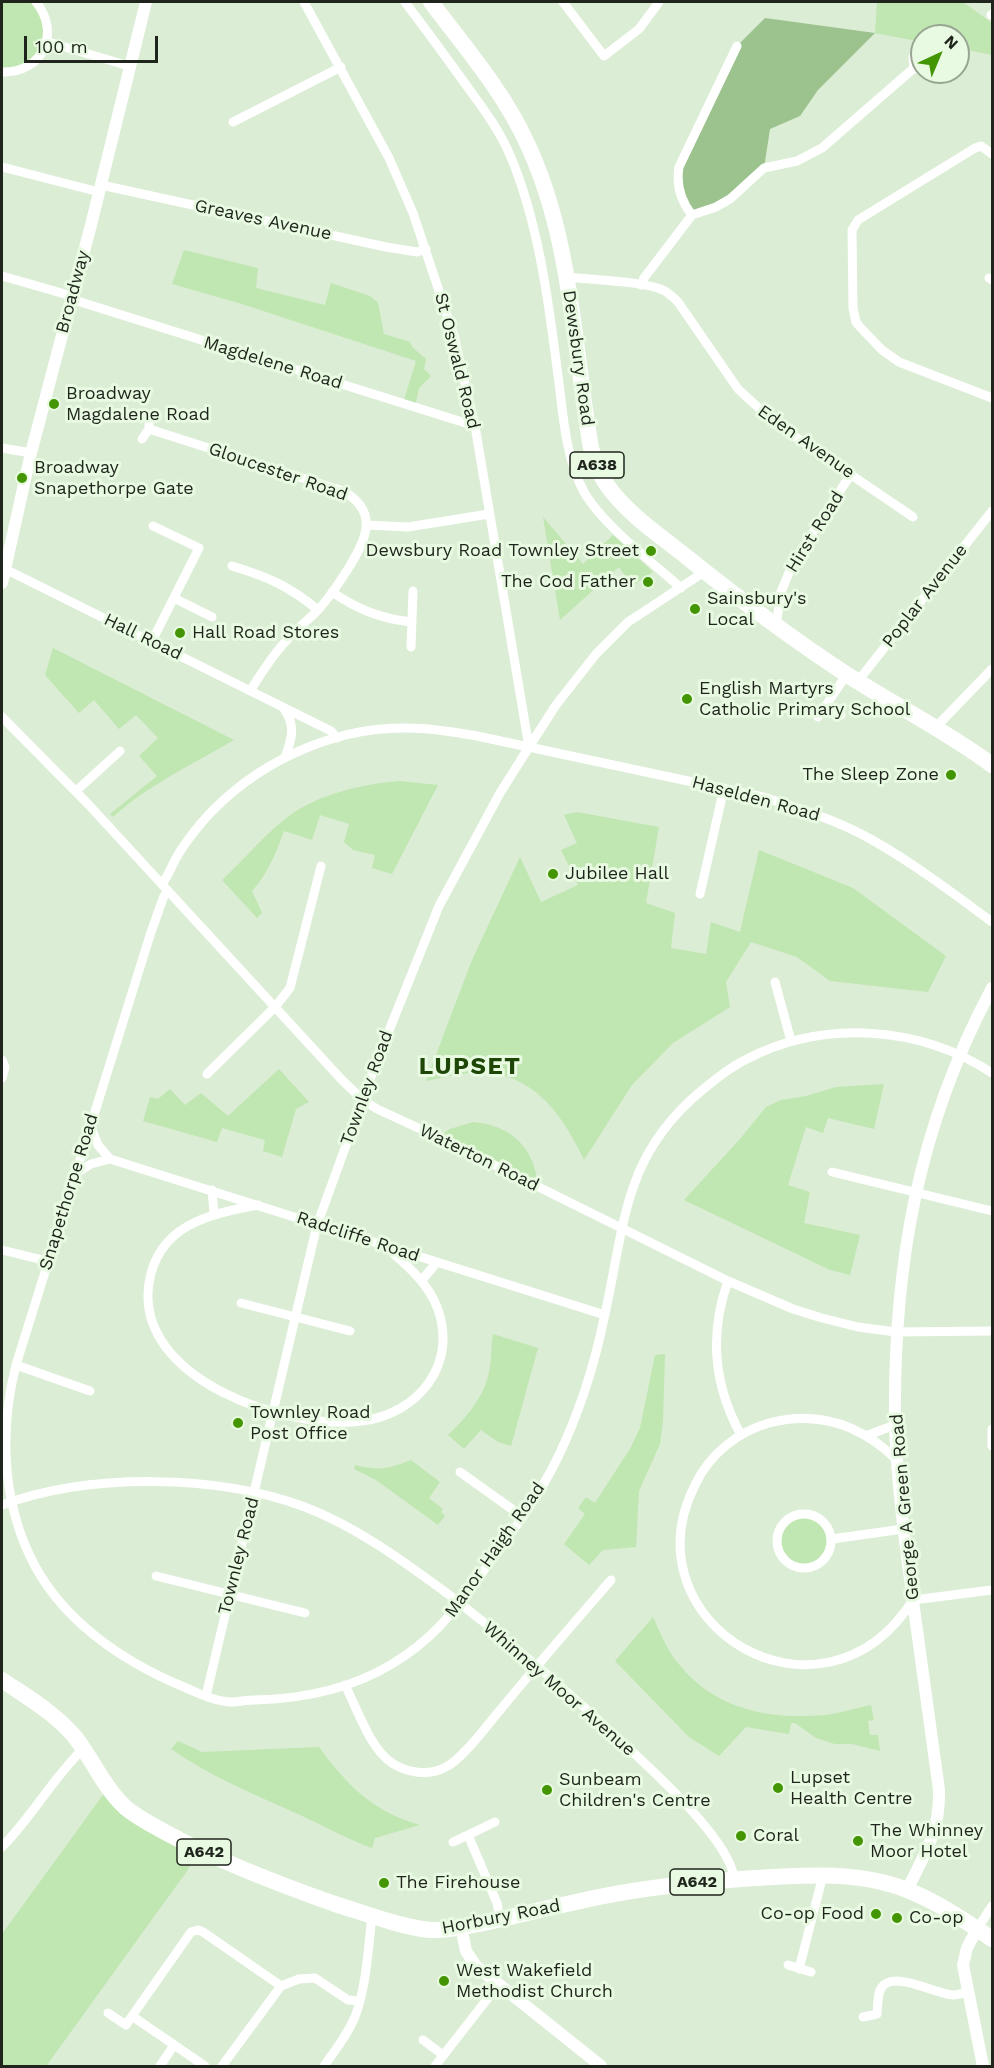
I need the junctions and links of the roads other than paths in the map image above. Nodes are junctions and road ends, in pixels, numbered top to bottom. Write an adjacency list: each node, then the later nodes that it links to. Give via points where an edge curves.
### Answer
1 (36, 2): 8 (street, via 44,15)
2 (146, 2): 10 (main road, Broadway)
3 (304, 2): 11 (street, St Oswald Road)
4 (405, 2): 41 (street, Dewsbury Road, via 488,115 511,156 539,250 568,448 578,480 611,525)
5 (431, 2): 21 (highway, Dewsbury Road / A638, via 514,117 526,140 553,214)
6 (563, 2): 7 (street, via 604,56 639,29)
7 (659, 2)
8 (48, 42): 10 (street); 12 (street, via 26,66)
9 (737, 46): 18 (street, via 679,167 678,187)
10 (129, 66): 17 (main road, Broadway)
11 (341, 67): 14 (street); 19 (street, St Oswald Road, via 389,158)
12 (2, 72)
13 (910, 76): 18 (street, via 822,148 797,161 764,168 730,199)
14 (233, 122)
15 (993, 154): 24 (street, via 981,146 969,151 855,223 852,230 853,308 860,327 890,357)
16 (2, 167): 17 (street, Greaves Avenue)
17 (100, 189): 19 (street, Greaves Avenue, via 386,247 417,252); 23 (main road, Broadway)
18 (692, 214): 22 (street)
19 (426, 249): 26 (street, St Oswald Road)
20 (2, 276): 23 (street, Magdelene Road)
21 (567, 277): 22 (street, Eden Avenue); 39 (highway, Dewsbury Road / A638, via 588,428 598,470 617,499)
22 (641, 285): 31 (street, Eden Avenue, via 664,291 678,302 725,372 754,406)
23 (71, 297): 26 (street, Magdelene Road); 30 (main road, Broadway)
24 (992, 397)
25 (149, 416): 27 (street)
26 (475, 426): 33 (street, St Oswald Road)
27 (148, 429): 28 (street); 35 (street, Gloucester Road, via 343,491 358,502)
28 (142, 439)
29 (2, 448): 30 (street)
30 (31, 453): 38 (main road, Broadway)
31 (851, 474): 34 (street, Eden Avenue); 48 (street, Hirst Road, via 793,563 781,592)
32 (993, 511): 52 (street, Poplar Avenue)
33 (489, 514): 35 (street, via 408,527); 61 (street, St Oswald Road)
34 (913, 517)
35 (367, 525): 43 (street, via 362,544)
36 (153, 526): 44 (street, via 199,548)
37 (232, 566): 45 (street, via 273,580)
38 (5, 569): 40 (main road, Broadway); 49 (street, Hall Road)
39 (704, 572): 41 (street, Townley Road); 48 (highway, Dewsbury Road / A638)
40 (2, 583)
41 (681, 588): 61 (street, Townley Road, via 608,640 556,705)
42 (412, 591): 47 (street)
43 (332, 592): 45 (street); 47 (street, via 361,610)
44 (174, 598): 46 (street, via 201,615); 49 (street)
45 (318, 610): 53 (street, via 286,640)
46 (212, 617)
47 (412, 622): 50 (street)
48 (776, 626): 52 (highway, Dewsbury Road / A638)
49 (152, 641): 53 (street, Hall Road)
50 (411, 647)
51 (993, 669): 59 (street)
52 (853, 678): 54 (street, Poplar Avenue); 59 (highway, Dewsbury Road / A638)
53 (250, 691): 55 (street, Hall Road)
54 (826, 705): 56 (street); 58 (street, Poplar Avenue)
55 (281, 706): 60 (street, Hall Road, via 331,731); 63 (street, via 291,719 293,731)
56 (841, 715)
57 (2, 717): 66 (street, Waterton Road)
58 (818, 717)
59 (936, 727): 64 (highway, Dewsbury Road / A638)
60 (337, 738): 61 (street, Haselden Road, via 370,730 428,728); 63 (street, Snapethorpe Road)
61 (529, 747): 65 (street, Haselden Road); 80 (street, Townley Road, via 440,906)
62 (120, 751): 66 (street)
63 (285, 757): 68 (street, Snapethorpe Road, via 216,807 186,842)
64 (993, 765)
65 (724, 788): 69 (street); 70 (street, Haselden Road, via 792,806 849,828 896,854)
66 (76, 791): 68 (street, Waterton Road)
67 (321, 866): 73 (street, via 290,988)
68 (165, 887): 73 (street, Waterton Road); 81 (street, Snapethorpe Road)
69 (700, 894)
70 (993, 922)
71 (775, 982): 74 (street)
72 (993, 988): 75 (main road, George A Green Road)
73 (275, 1007): 78 (street); 80 (street, Waterton Road)
74 (790, 1041): 75 (street, Manor Haigh Road, via 866,1032 900,1035); 91 (street, Manor Haigh Road, via 744,1060 682,1109 647,1156 629,1196)
75 (960, 1055): 77 (street, Manor Haigh Road); 86 (main road, George A Green Road)
76 (2, 1060): 79 (street)
77 (993, 1073)
78 (207, 1074)
79 (2, 1078)
80 (363, 1100): 90 (street, Townley Road); 91 (street, Waterton Road)
81 (90, 1125): 82 (street, via 98,1145); 84 (street, Snapethorpe Road)
82 (110, 1159): 84 (street); 85 (street, Radcliffe Road)
83 (832, 1173): 86 (street)
84 (75, 1174): 94 (street, Snapethorpe Road)
85 (212, 1190): 87 (street, Radcliffe Road); 89 (street)
86 (915, 1193): 88 (street); 103 (main road, George A Green Road, via 902,1268)
87 (258, 1205): 89 (street); 90 (street, Radcliffe Road)
88 (993, 1211)
89 (214, 1213): 106 (street, via 190,1224 157,1254 147,1292 149,1312 155,1330 186,1369 228,1396)
90 (317, 1225): 92 (street, Radcliffe Road); 100 (street, Townley Road)
91 (621, 1229): 97 (street, Waterton Road); 99 (street, Manor Haigh Road)
92 (385, 1246): 95 (street, Radcliffe Road); 96 (street)
93 (2, 1250): 94 (street)
94 (47, 1261): 104 (street, Snapethorpe Road)
95 (437, 1262): 96 (street); 99 (street, Radcliffe Road)
96 (422, 1280): 106 (street, via 437,1306 443,1349 434,1376 413,1401 383,1417 363,1421 328,1422)
97 (728, 1281): 103 (street, Waterton Road, via 822,1318); 109 (street, via 718,1320 716,1360 722,1391)
98 (241, 1304): 100 (street)
99 (605, 1315): 117 (street, Manor Haigh Road, via 588,1380 568,1432)
100 (296, 1317): 101 (street); 106 (street, Townley Road)
101 (350, 1331)
102 (993, 1331): 103 (street, Waterton Road)
103 (897, 1332): 107 (main road, George A Green Road)
104 (16, 1365): 105 (street); 115 (street, Snapethorpe Road, via 5,1439)
105 (90, 1391)
106 (274, 1413): 114 (street, Townley Road)
107 (896, 1425): 110 (street); 112 (main road, George A Green Road)
108 (993, 1430): 111 (street)
109 (741, 1435): 110 (street, via 771,1423 804,1418 837,1423); 124 (street, via 724,1447 698,1477 684,1514 681,1544 685,1574 714,1626 764,1658 824,1664 878,1641)
110 (868, 1436): 112 (street)
111 (993, 1446)
112 (897, 1460): 118 (main road, George A Green Road)
113 (460, 1472): 117 (street)
114 (255, 1494): 115 (street, Whinney Moor Avenue, via 189,1483 130,1482 80,1486); 123 (street, Townley Road); 125 (street, Whinney Moor Avenue, via 304,1507 362,1535)
115 (13, 1501): 116 (street, Whinney Moor Avenue); 130 (street, Manor Haigh Road, via 30,1557 54,1596 75,1619 138,1665)
116 (2, 1505)
117 (523, 1517): 125 (street, Manor Haigh Road)
118 (903, 1529): 119 (street); 124 (main road, George A Green Road)
119 (832, 1539): 119 (street, via 822,1519 811,1514 789,1518 777,1537 783,1558 803,1569 824,1560)
120 (156, 1576): 123 (street)
121 (611, 1580): 127 (street)
122 (993, 1590): 124 (street)
123 (229, 1595): 126 (street); 130 (street, Townley Road)
124 (913, 1600): 138 (main road, George A Green Road, via 940,1807 936,1828)
125 (460, 1604): 127 (street, Whinney Moor Avenue); 129 (street, Manor Haigh Road, via 418,1646 392,1664)
126 (305, 1613)
127 (537, 1665): 129 (street, via 457,1760 431,1772 401,1768 383,1756); 137 (street, Whinney Moor Avenue, via 644,1762 695,1816 726,1854)
128 (2, 1680): 131 (highway, Horbury Road / A642, via 53,1716)
129 (345, 1685): 130 (street, Manor Haigh Road, via 290,1700 228,1702)
130 (206, 1696)
131 (83, 1749): 135 (street); 140 (highway, Horbury Road / A642, via 108,1788 147,1822 270,1881)
132 (495, 1822): 133 (street)
133 (468, 1835): 134 (street); 141 (street, via 497,1903)
134 (453, 1842)
135 (3, 1843)
136 (823, 1875): 137 (highway, Horbury Road / A642); 138 (highway, Horbury Road / A642); 146 (street)
137 (734, 1879): 141 (highway, Horbury Road / A642, via 675,1884)
138 (907, 1890): 143 (highway, Horbury Road / A642)
139 (993, 1906): 143 (street)
140 (372, 1916): 142 (highway, Horbury Road / A642, via 429,1930); 151 (street, via 365,1984)
141 (500, 1920): 142 (highway, Horbury Road / A642)
142 (461, 1927): 148 (main road, via 470,1959)
143 (977, 1929): 144 (highway, Horbury Road / A642); 150 (main road, via 964,1956)
144 (993, 1939)
145 (788, 1965): 146 (street)
146 (799, 1968): 147 (street)
147 (811, 1972)
148 (499, 1984): 157 (street); 163 (main road)
149 (281, 1986): 151 (street, via 315,1978 348,2000); 153 (street, via 198,1930 191,1932); 160 (street)
150 (967, 1992): 154 (street, via 953,1995 903,1981 888,1982 880,1991 877,2014); 164 (main road)
151 (359, 2001): 161 (street, via 356,2015)
152 (108, 2013): 153 (street, via 126,2025)
153 (132, 2016): 156 (street)
154 (863, 2016)
155 (423, 2040): 157 (street)
156 (174, 2045): 158 (street); 159 (street)
157 (443, 2055): 162 (street)
158 (160, 2067)
159 (205, 2067)
160 (222, 2067)
161 (324, 2067)
162 (435, 2067)
163 (601, 2067)
164 (984, 2067)

